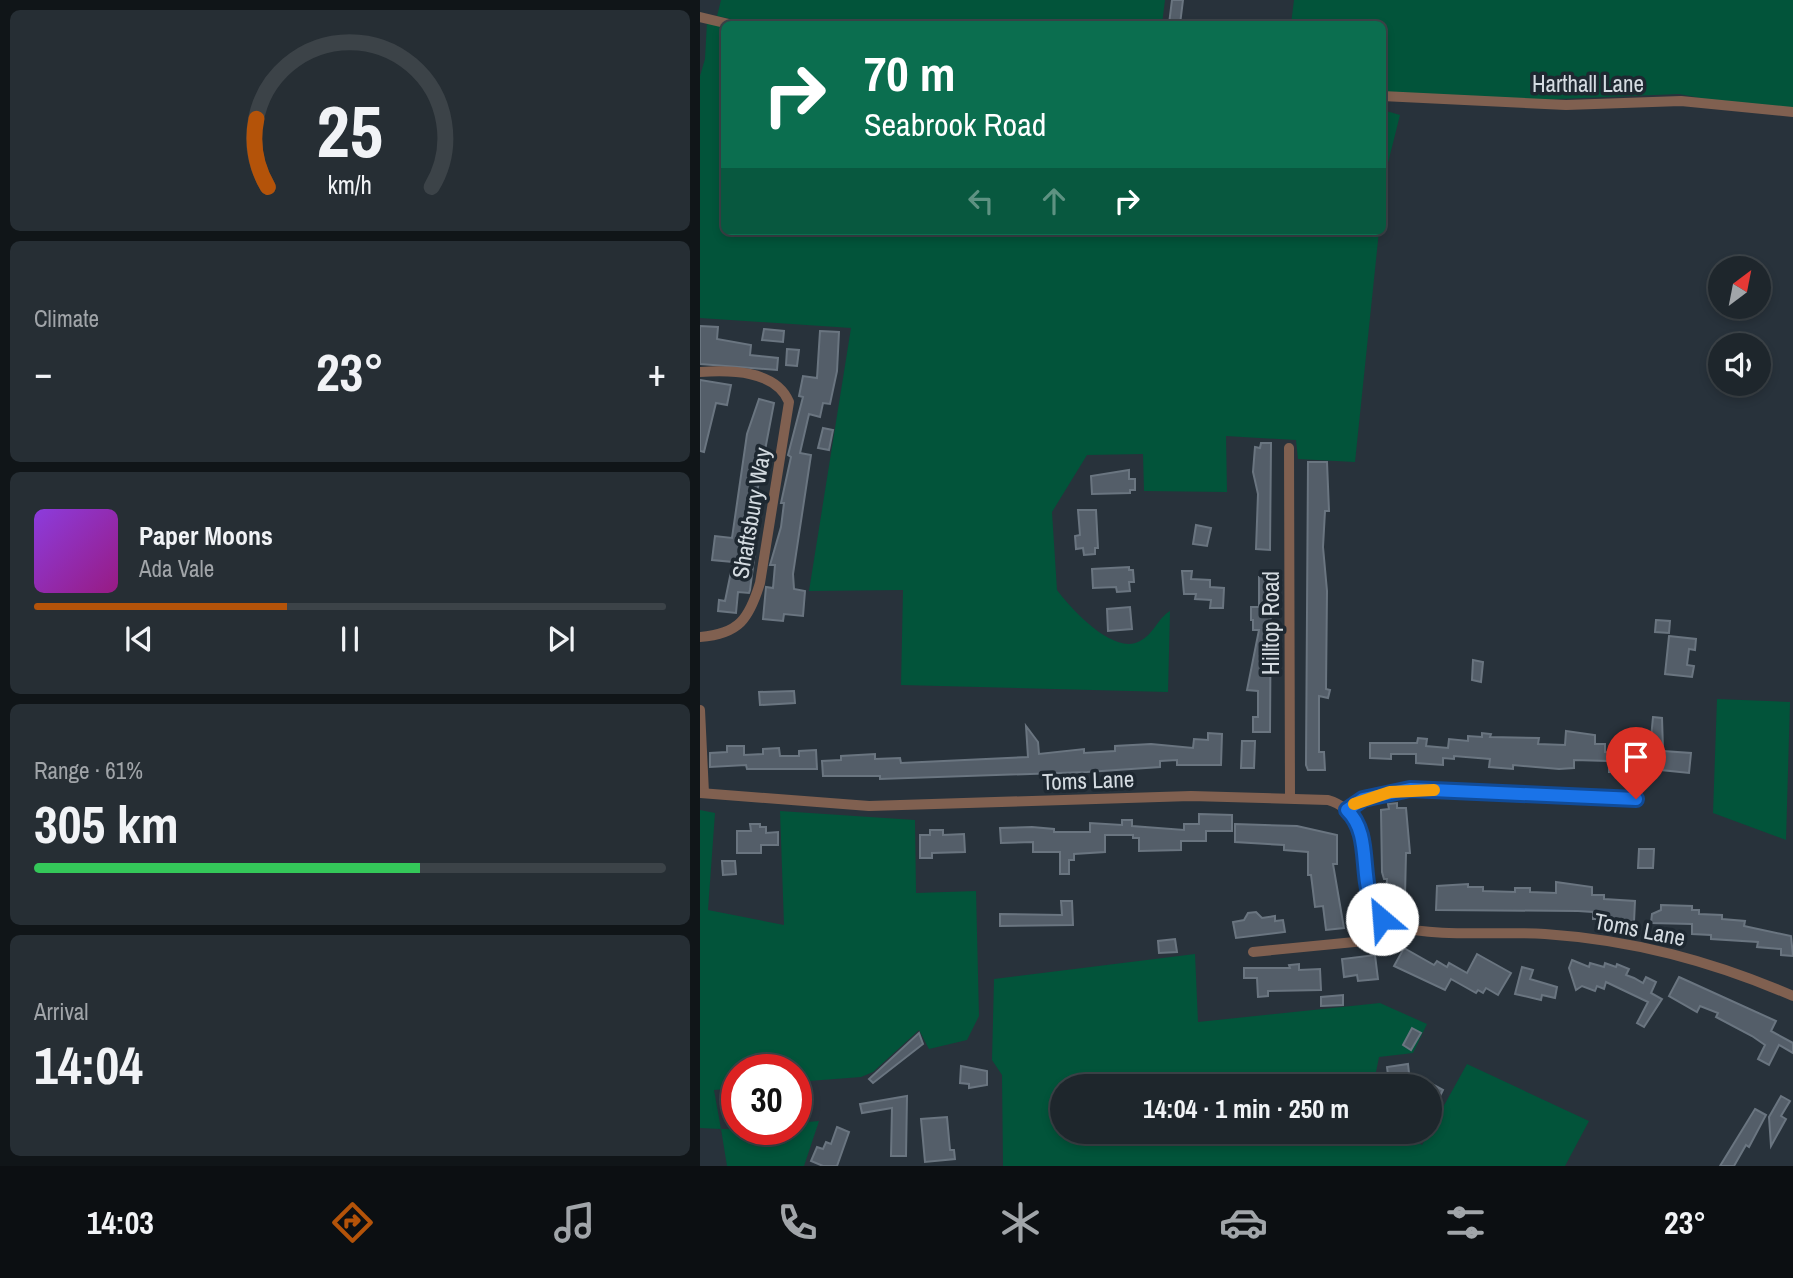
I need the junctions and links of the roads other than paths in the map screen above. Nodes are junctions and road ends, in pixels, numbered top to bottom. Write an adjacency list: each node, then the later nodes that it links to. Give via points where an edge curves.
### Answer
1 (700, 18): 2 (street)
2 (721, 22)
3 (1386, 96): 4 (street, Harthall Lane, via 1566,105 1681,101)
4 (1793, 111)
5 (700, 372): 7 (street, Shaftsbury Way, via 759,376 779,386 789,402 753,607 741,624 719,635)
6 (1290, 449): 10 (street, Hilltop Road)
7 (700, 637)
8 (700, 710): 9 (street)
9 (702, 793): 10 (street, Toms Lane, via 869,806)
10 (1290, 797): 12 (street, Toms Lane, via 1328,800)
11 (1636, 799): 12 (street, via 1410,789 1363,799)
12 (1347, 810): 13 (street, via 1360,834 1370,902)
13 (1391, 924): 14 (street, via 1375,940); 15 (street, Toms Lane, via 1405,929 1544,934 1633,944 1721,966)
14 (1253, 953)
15 (1793, 996)

